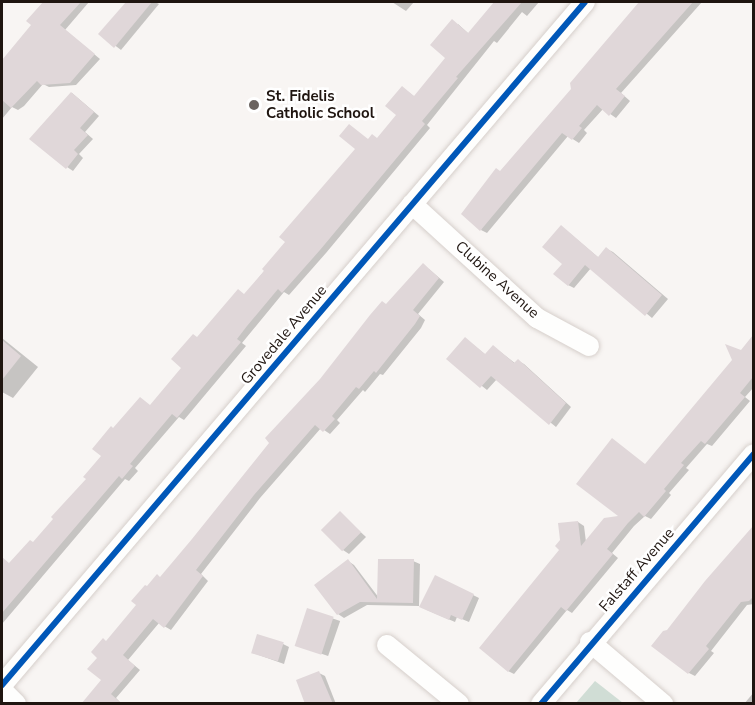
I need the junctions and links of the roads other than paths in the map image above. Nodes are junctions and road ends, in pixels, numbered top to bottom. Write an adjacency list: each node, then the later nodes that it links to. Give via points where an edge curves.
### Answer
1 (585, 2): 2 (street, Grovedale Avenue)
2 (412, 204): 3 (street, Clubine Avenue, via 537,318); 7 (street, Grovedale Avenue)
3 (589, 346)
4 (753, 454): 5 (street, Falstaff Avenue)
5 (590, 642): 11 (street, Falstaff Avenue); 12 (street)
6 (387, 645): 10 (street)
7 (2, 685)
8 (2, 690): 9 (street)
9 (16, 704)
10 (459, 704)
11 (541, 704)
12 (663, 704)

